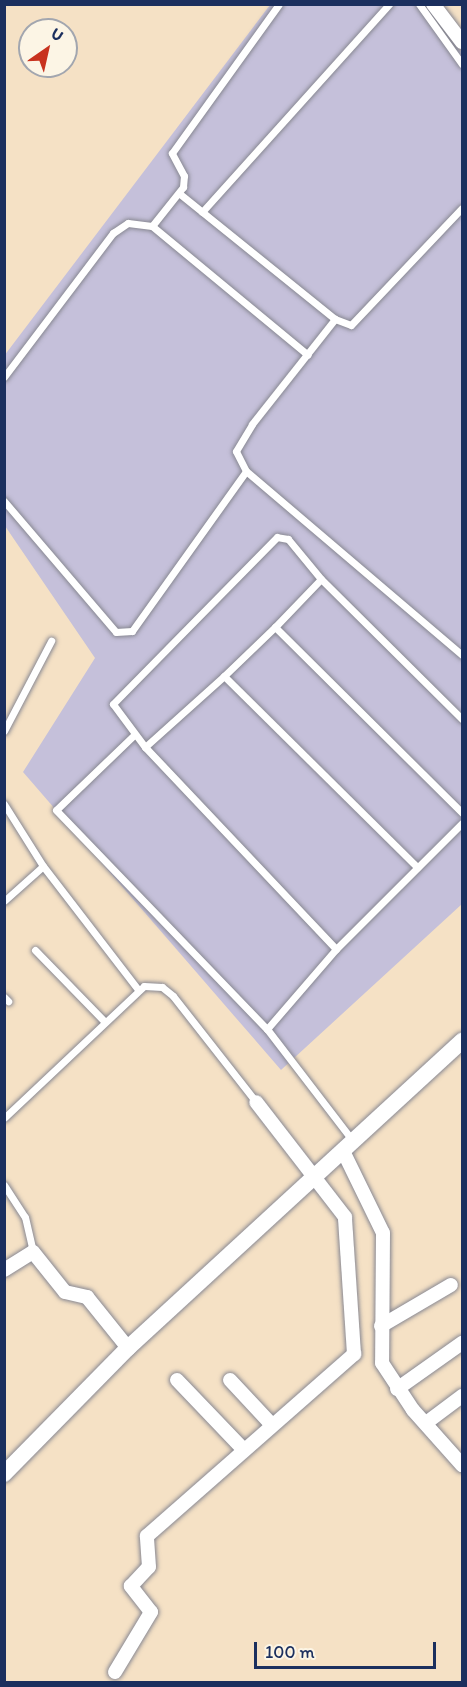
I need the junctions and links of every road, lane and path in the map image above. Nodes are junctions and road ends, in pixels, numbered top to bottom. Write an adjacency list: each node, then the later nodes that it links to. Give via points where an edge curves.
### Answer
1 (279, 4): 7 (lane, via 172,153 184,176)
2 (389, 4): 9 (lane)
3 (418, 4): 6 (lane)
4 (433, 4): 5 (street)
5 (460, 34)
6 (462, 64)
7 (180, 194): 9 (lane); 10 (lane)
8 (462, 208): 11 (lane, via 355,323)
9 (202, 212): 11 (lane)
10 (152, 226): 12 (lane); 13 (lane, via 128,223 113,233)
11 (335, 319): 12 (lane)
12 (308, 355): 14 (lane, via 237,447 236,457)
13 (4, 377)
14 (246, 471): 15 (lane, via 148,614 127,633 116,632); 19 (lane)
15 (4, 501)
16 (321, 579): 17 (lane); 21 (lane); 23 (lane, via 288,539 277,537 115,697 115,711)
17 (275, 627): 20 (lane); 26 (lane)
18 (51, 641): 22 (lane)
19 (462, 655)
20 (224, 676): 24 (lane); 29 (lane)
21 (462, 719)
22 (4, 731)
23 (134, 735): 24 (lane); 35 (lane, via 56,810)
24 (145, 747): 31 (lane)
25 (4, 804): 28 (lane)
26 (462, 813)
27 (462, 823): 29 (lane)
28 (43, 866): 30 (lane); 33 (lane)
29 (417, 867): 31 (lane)
30 (4, 901)
31 (336, 949): 35 (lane)
32 (35, 950): 34 (lane)
33 (137, 988): 34 (lane); 37 (lane, via 168,990)
34 (104, 1021): 38 (lane)
35 (267, 1029): 39 (lane)
36 (462, 1041): 39 (street)
37 (256, 1102): 40 (street)
38 (4, 1118)
39 (344, 1150): 40 (street); 45 (street, via 383,1233)
40 (317, 1173): 47 (street); 52 (street, via 348,1226 354,1354)
41 (4, 1185): 42 (lane, via 25,1217)
42 (33, 1252): 43 (street); 47 (street, via 67,1293 87,1297)
43 (4, 1270)
44 (450, 1285): 45 (street)
45 (381, 1326): 50 (street, via 382,1363)
46 (462, 1342): 50 (street)
47 (128, 1348): 56 (street)
48 (177, 1380): 54 (street)
49 (230, 1380): 52 (street)
50 (397, 1389): 53 (street)
51 (462, 1396): 53 (street)
52 (271, 1424): 54 (street)
53 (426, 1424): 55 (street)
54 (243, 1449): 57 (street, via 144,1541 149,1567 131,1588 151,1612)
55 (462, 1466)
56 (4, 1474)
57 (115, 1672)

